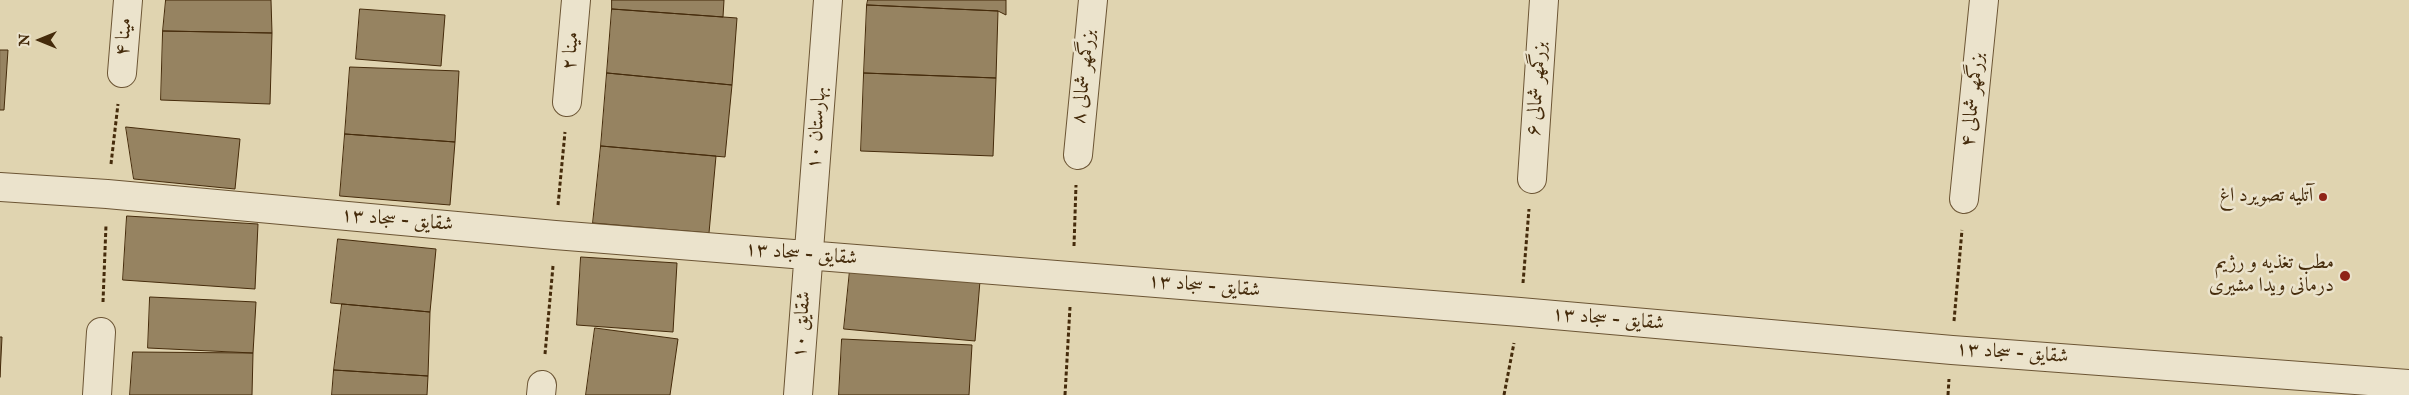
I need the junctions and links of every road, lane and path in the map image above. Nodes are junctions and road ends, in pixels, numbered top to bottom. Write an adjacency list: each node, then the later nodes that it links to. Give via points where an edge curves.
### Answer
1 (128, 0): 7 (street, مینا ۴)
2 (576, 0): 8 (street, مینا ۲)
3 (828, 0): 13 (street, بهارستان ۱۰)
4 (1093, 0): 9 (street, بزرگمهر شمالی ۸)
5 (1544, 0): 10 (street, بزرگمهر شمالی ۶)
6 (1984, 0): 12 (street, بزرگمهر شمالی ۴)
7 (122, 73)
8 (567, 102)
9 (1078, 154)
10 (1532, 179)
11 (0, 187): 13 (street, شقایق - سجاد ۱۳)
12 (1964, 199): 15 (path)
13 (808, 255): 15 (street, شقایق - سجاد ۱۳); 18 (street, شقایق ۱۰)
14 (101, 332): 17 (street)
15 (1952, 350): 16 (street, شقایق - سجاد ۱۳); 19 (path)
16 (2409, 384)
17 (97, 395)
18 (798, 395)
19 (1948, 395)

